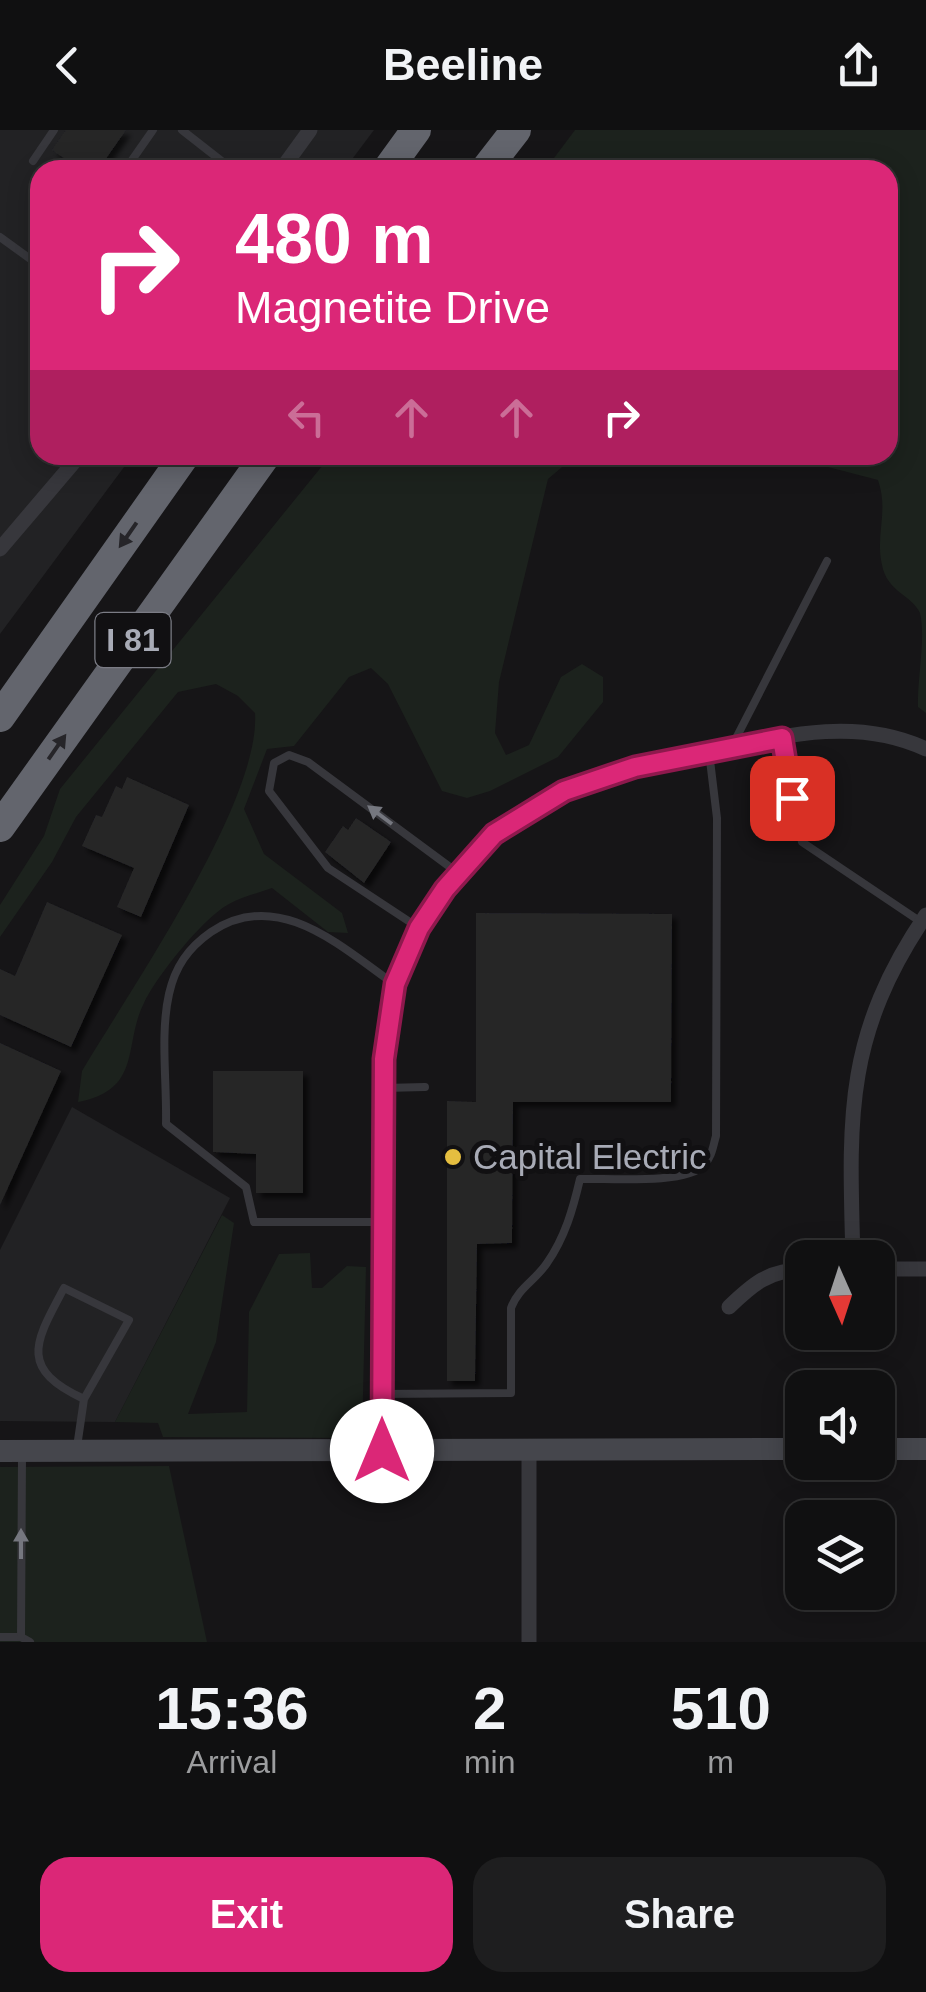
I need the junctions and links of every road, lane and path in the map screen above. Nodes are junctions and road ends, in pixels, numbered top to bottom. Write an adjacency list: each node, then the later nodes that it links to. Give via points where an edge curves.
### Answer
1 (54, 130): 7 (lane)
2 (153, 130): 8 (lane)
3 (182, 130): 9 (lane)
4 (310, 130): 10 (street)
5 (416, 130): 11 (highway)
6 (516, 130): 12 (highway)
7 (34, 160)
8 (132, 160)
9 (220, 160)
10 (289, 160)
11 (394, 160)
12 (493, 160)
13 (0, 237): 14 (lane)
14 (30, 259)
15 (71, 465): 18 (street)
16 (177, 465): 20 (highway, I 81, one-way to 20)
17 (259, 465): 25 (highway, I 81, one-way to 17)
18 (0, 549)
19 (826, 562): 22 (lane)
20 (0, 716)
21 (782, 738): 22 (street); 23 (street, via 857,729); 27 (lane, via 802,842)
22 (732, 746): 24 (street)
23 (926, 748)
24 (709, 752): 26 (street, via 564,791 494,834); 38 (lane, via 717,818 711,1155 702,1168 675,1177 580,1178 564,1236 511,1308 511,1392)
25 (0, 826)
26 (458, 874): 28 (street); 28 (lane, one-way to 28, via 308,762 289,755 274,763 269,790 318,859)
27 (924, 918): 33 (street, via 878,997 861,1046 850,1127)
28 (419, 928): 29 (street)
29 (395, 984): 31 (street); 32 (lane, via 303,922 260,916 200,940 176,972 167,1006 166,1124 246,1187 254,1222)
30 (425, 1087): 31 (lane)
31 (384, 1088): 32 (street)
32 (383, 1222): 38 (street)
33 (853, 1240)
34 (895, 1269): 35 (street)
35 (926, 1270)
36 (785, 1271): 37 (street, via 757,1280)
37 (730, 1306)
38 (382, 1394): 45 (street)
39 (84, 1399): 39 (lane, via 50,1379 36,1353 64,1288 129,1320); 44 (lane)
40 (785, 1449): 43 (main road)
41 (895, 1449): 42 (main road)
42 (926, 1449)
43 (529, 1450): 45 (main road); 50 (street)
44 (76, 1451): 45 (main road); 46 (main road)
45 (382, 1451)
46 (11, 1452): 48 (lane, one-way to 46)
47 (0, 1637): 48 (lane)
48 (21, 1637): 49 (lane)
49 (30, 1642)
50 (529, 1642)

